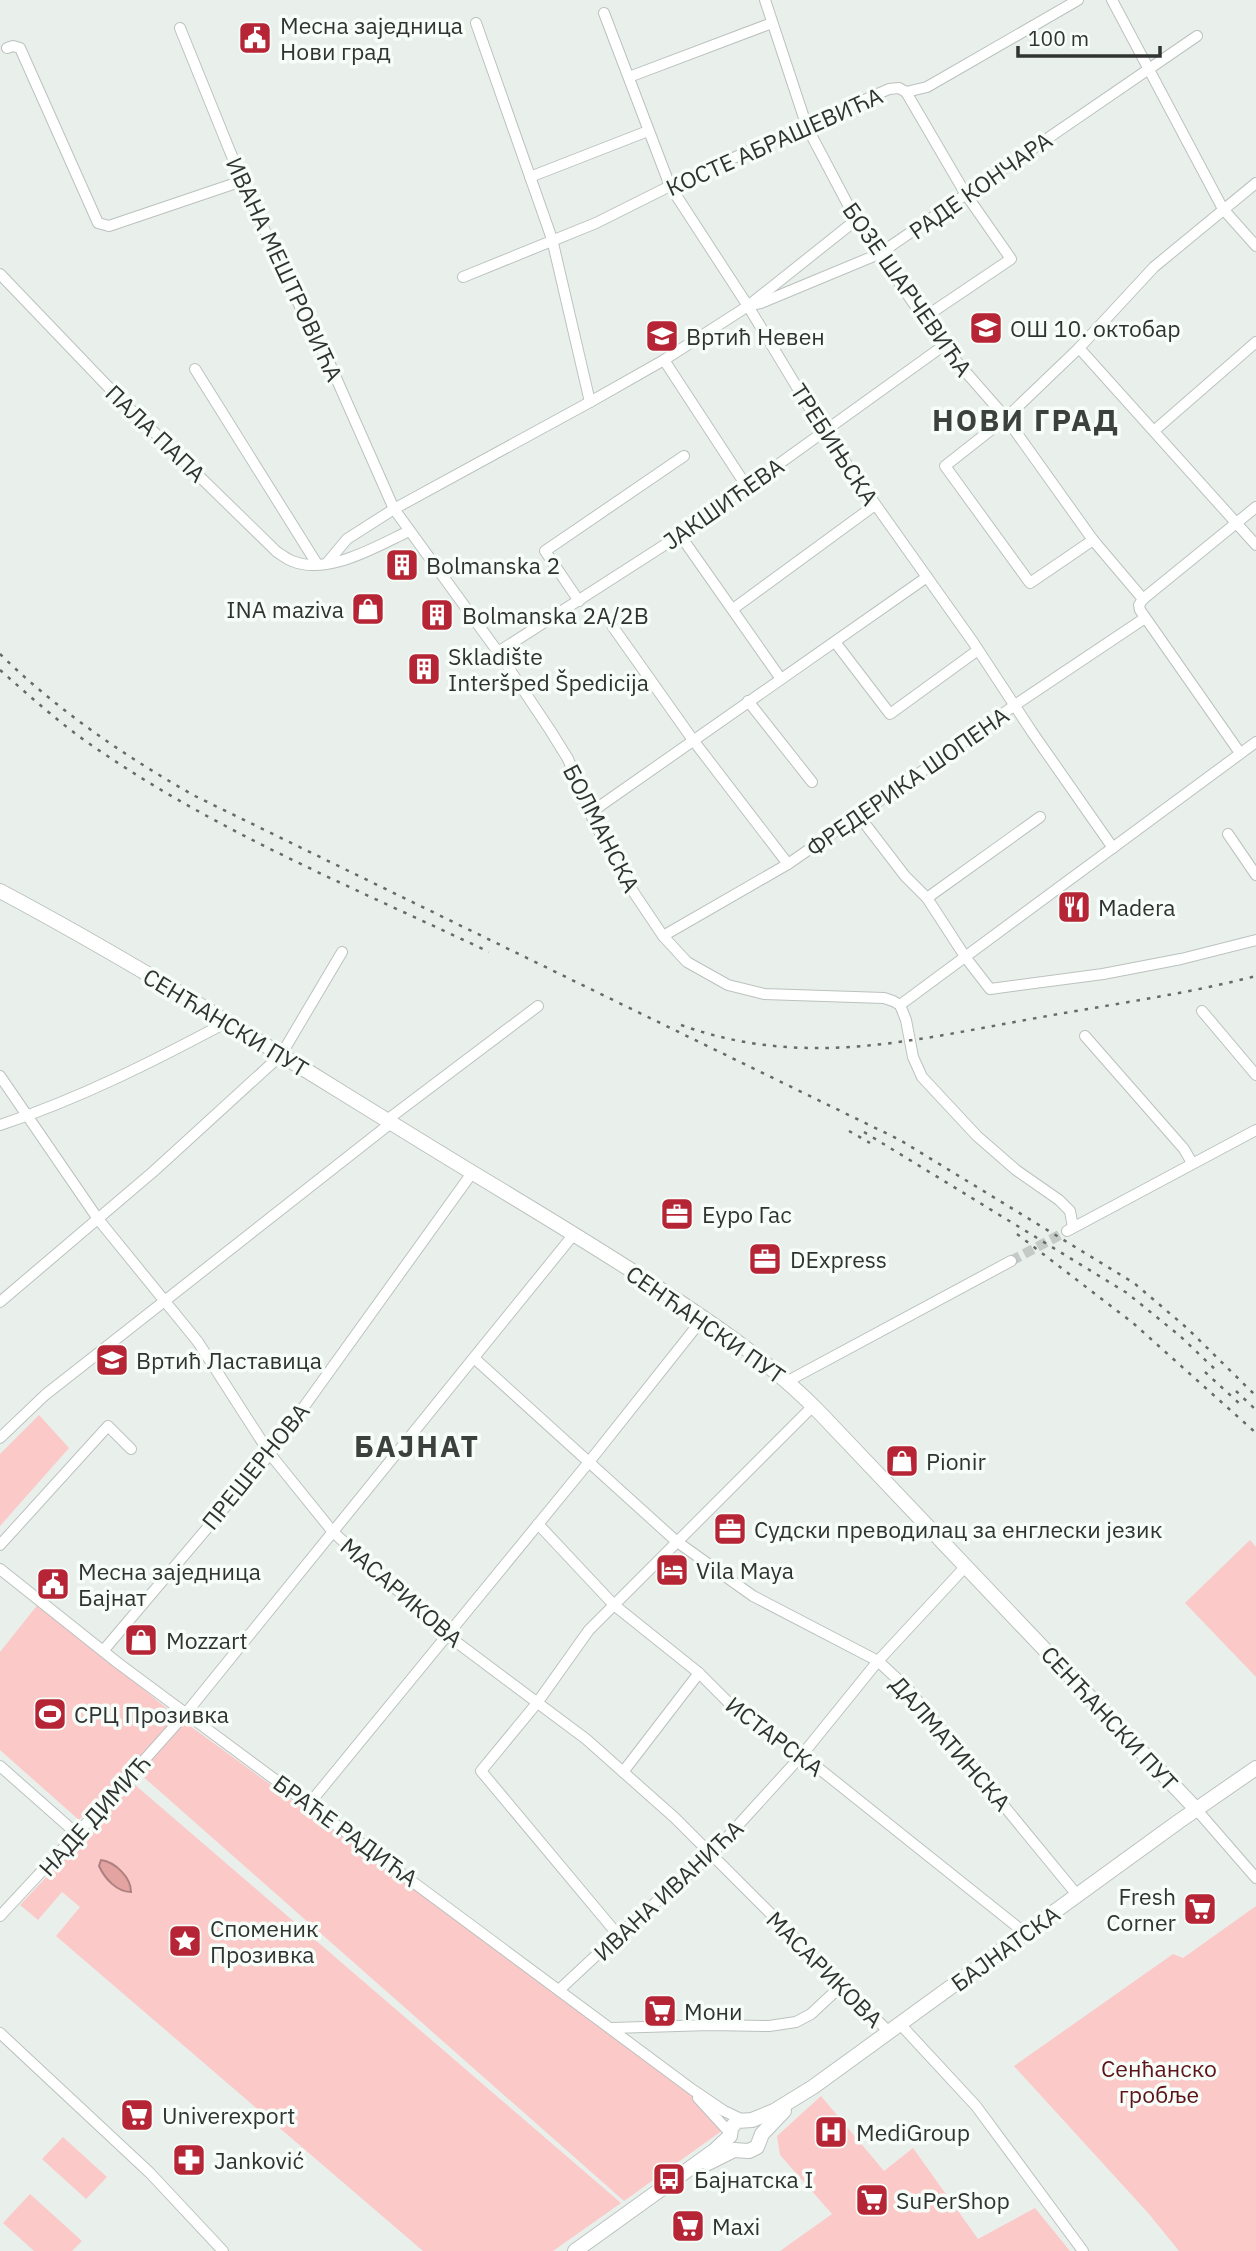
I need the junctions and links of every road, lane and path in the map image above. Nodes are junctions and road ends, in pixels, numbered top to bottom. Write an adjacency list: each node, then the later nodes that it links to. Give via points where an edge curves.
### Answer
1 (765, 0): 6 (street, БОЗЕ ШАРЧЕВИЋА)
2 (1079, 0): 12 (street, КОСТЕ АБРАШЕВИЋА, via 927,87)
3 (1112, 0): 10 (street)
4 (604, 13): 11 (street, ТРЕБИЊСКА)
5 (476, 23): 15 (street)
6 (772, 23): 11 (street); 13 (street, БОЗЕ ШАРЧЕВИЋА)
7 (180, 28): 16 (street, ИВАНА МЕШТРОВИЋА)
8 (1197, 36): 10 (street, РАДЕ КОНЧАРА)
9 (7, 48): 16 (street, via 20,48 98,223 109,226)
10 (1149, 68): 19 (street, РАДЕ КОНЧАРА); 20 (street)
11 (628, 77): 14 (street, ТРЕБИЊСКА)
12 (906, 92): 13 (street, КОСТЕ АБРАШЕВИЋА, via 889,89); 19 (street)
13 (807, 127): 18 (street, КОСТЕ АБРАШЕВИЋА); 21 (street, БОЗЕ ШАРЧЕВИЋА)
14 (648, 131): 15 (street); 18 (street, ТРЕБИЊСКА)
15 (530, 177): 22 (street)
16 (242, 181): 42 (street, ИВАНА МЕШТРОВИЋА)
17 (1256, 183): 20 (street)
18 (670, 186): 22 (street, КОСТЕ АБРАШЕВИЋА); 27 (street, ТРЕБИЊСКА)
19 (965, 193): 24 (street, РАДЕ КОНЧАРА); 28 (street, via 1011,260)
20 (1223, 209): 23 (street); 31 (street, via 1154,267)
21 (856, 219): 24 (street, БОЗЕ ШАРЧЕВИЋА); 27 (street, РАДЕ КОНЧАРА)
22 (552, 239): 26 (street, КОСТЕ АБРАШЕВИЋА); 34 (street)
23 (1256, 246)
24 (879, 254): 27 (street, РАДЕ КОНЧАРА); 28 (street, БОЗЕ ШАРЧЕВИЋА)
25 (0, 274): 48 (street, ПАЛА ПАПА, via 277,552 292,561)
26 (463, 277)
27 (748, 306): 32 (street, РАДЕ КОНЧАРА); 37 (street, ТРЕБИЊСКА)
28 (925, 317): 30 (street, БОЗЕ ШАРЧЕВИЋА)
29 (1256, 342): 36 (street)
30 (943, 346): 35 (street, БОЗЕ ШАРЧЕВИЋА); 37 (street, ЈАКШИЋЕВА)
31 (1079, 348): 35 (street); 36 (street)
32 (664, 360): 34 (street, РАДЕ КОНЧАРА); 39 (street)
33 (195, 369): 48 (street)
34 (590, 402): 42 (street, РАДЕ КОНЧАРА)
35 (1006, 418): 46 (street, БОЗЕ ШАРЧЕВИЋА); 46 (street, via 945,467 1030,583)
36 (1155, 430): 43 (street)
37 (824, 432): 39 (street, ЈАКШИЋЕВА); 40 (street, ТРЕБИЊСКА)
38 (684, 456): 51 (street, via 545,551)
39 (747, 487): 45 (street, ЈАКШИЋЕВА)
40 (875, 505): 49 (street, ТРЕБИЊСКА); 52 (street)
41 (1256, 507): 43 (street)
42 (394, 509): 44 (street, БОЛМАНСКА); 48 (street, РАДЕ КОНЧАРА, via 346,539)
43 (1238, 523): 47 (street); 50 (street)
44 (409, 531): 48 (street, via 350,559); 57 (street, БОЛМАНСКА)
45 (680, 534): 51 (street, ЈАКШИЋЕВА); 52 (street)
46 (1093, 540): 50 (street, БОЗЕ ШАРЧЕВИЋА)
47 (1256, 545)
48 (322, 564)
49 (928, 577): 55 (street); 56 (street, ТРЕБИЊСКА)
50 (1143, 599): 53 (street, via 1139,605)
51 (579, 601): 57 (street, ЈАКШИЋЕВА)
52 (733, 609): 58 (street)
53 (1145, 618): 60 (street, ФРЕДЕРИКА ШОПЕНА); 63 (street)
54 (614, 626): 61 (street)
55 (835, 642): 56 (street, via 890,714); 58 (street)
56 (978, 650): 60 (street, ТРЕБИЊСКА)
57 (498, 652): 65 (street, БОЛМАНСКА, via 568,759)
58 (781, 678): 59 (street)
59 (748, 701): 61 (street); 64 (street)
60 (1015, 705): 66 (street, ФРЕДЕРИКА ШОПЕНА); 69 (street, ТРЕБИЊСКА)
61 (693, 740): 65 (street); 70 (street)
62 (1256, 742): 63 (street)
63 (1240, 753): 69 (street)
64 (812, 782)
65 (590, 813): 76 (street, БОЛМАНСКА, via 624,878)
66 (859, 816): 70 (street, ФРЕДЕРИКА ШОПЕНА); 74 (street)
67 (1040, 817): 74 (street)
68 (1228, 834): 71 (street)
69 (1113, 848): 79 (street)
70 (788, 864): 76 (street, ФРЕДЕРИКА ШОПЕНА)
71 (1256, 875)
72 (0, 882): 75 (main road, СЕНЋАНСКИ ПУТ)
73 (0, 891): 75 (main road, СЕНЋАНСКИ ПУТ)
74 (927, 898): 79 (street)
75 (40, 912): 83 (main road, СЕНЋАНСКИ ПУТ)
76 (663, 936): 80 (street, БОЛМАНСКА, via 687,962 728,985 764,994 884,998)
77 (1256, 940): 79 (street, via 1103,974 990,989)
78 (342, 951): 85 (street)
79 (966, 958): 80 (street)
80 (900, 1005): 92 (street, via 922,1077 977,1136 1059,1200 1070,1212 1070,1229)
81 (538, 1006): 89 (street)
82 (1202, 1012): 86 (street)
83 (227, 1022): 85 (main road, СЕНЋАНСКИ ПУТ); 88 (street, via 141,1067)
84 (1085, 1036): 92 (street)
85 (281, 1055): 89 (main road, СЕНЋАНСКИ ПУТ); 94 (street)
86 (1256, 1075)
87 (0, 1076): 88 (street, МАСАРИКОВА)
88 (29, 1116): 90 (street); 94 (street, МАСАРИКОВА)
89 (389, 1122): 93 (main road, СЕНЋАНСКИ ПУТ); 98 (street)
90 (0, 1125)
91 (1256, 1130): 92 (street)
92 (1192, 1163)
93 (472, 1173): 95 (main road, СЕНЋАНСКИ ПУТ); 105 (street, ПРЕШЕРНОВА)
94 (98, 1219): 97 (street); 98 (street, МАСАРИКОВА)
95 (574, 1234): 99 (main road, СЕНЋАНСКИ ПУТ); 100 (street, НАДЕ ДИМИЋ)
96 (1011, 1261): 101 (street)
97 (0, 1302)
98 (164, 1302): 103 (street, via 45,1395); 105 (street, МАСАРИКОВА, via 198,1342)
99 (704, 1317): 101 (main road, СЕНЋАНСКИ ПУТ); 106 (street)
100 (474, 1358): 106 (street, ДАЛМАТИНСКА); 108 (street, НАДЕ ДИМИЋ)
101 (788, 1381): 102 (main road, СЕНЋАНСКИ ПУТ)
102 (813, 1406): 109 (street); 111 (main road, СЕНЋАНСКИ ПУТ)
103 (0, 1438)
104 (131, 1449): 110 (street, via 108,1426)
105 (270, 1454): 108 (street, МАСАРИКОВА); 115 (street, ПРЕШЕРНОВА)
106 (589, 1462): 107 (street); 109 (street, ДАЛМАТИНСКА)
107 (538, 1524): 113 (street, ИСТАРСКА); 114 (street)
108 (333, 1532): 114 (street, МАСАРИКОВА); 119 (street, НАДЕ ДИМИЋ)
109 (676, 1541): 113 (street); 116 (street, ДАЛМАТИНСКА, via 752,1596)
110 (0, 1545)
111 (966, 1566): 116 (street, ИВАНА ИВАНИЋА); 125 (main road, СЕНЋАНСКИ ПУТ)
112 (0, 1569): 115 (street, БРАЋЕ РАДИЋА)
113 (614, 1605): 117 (street, ИСТАРСКА); 118 (street, via 589,1630)
114 (447, 1635): 118 (street, МАСАРИКОВА); 124 (street)
115 (103, 1651): 119 (street, БРАЋЕ РАДИЋА)
116 (878, 1661): 120 (street, ИВАНА ИВАНИЋА); 129 (street, ДАЛМАТИНСКА, via 908,1689)
117 (699, 1673): 120 (street, ИСТАРСКА, via 732,1706); 123 (street)
118 (537, 1703): 123 (street, МАСАРИКОВА); 132 (street, via 481,1771)
119 (187, 1712): 124 (street, БРАЋЕ РАДИЋА); 126 (street, НАДЕ ДИМИЋ)
120 (802, 1755): 127 (street, ИВАНА ИВАНИЋА); 131 (street, ИСТАРСКА)
121 (0, 1766): 126 (street)
122 (1256, 1768): 125 (main road, БАЈНАТСКА)
123 (623, 1772): 127 (street, МАСАРИКОВА)
124 (309, 1804): 134 (street, БРАЋЕ РАДИЋА)
125 (1196, 1809): 128 (street, СЕНЋАНСКИ ПУТ); 129 (main road, БАЈНАТСКА)
126 (77, 1834): 130 (street, НАДЕ ДИМИЋ)
127 (711, 1855): 132 (street, ИВАНА ИВАНИЋА); 133 (street, МАСАРИКОВА)
128 (1256, 1878)
129 (1079, 1896): 131 (main road, БАЈНАТСКА)
130 (0, 1916)
131 (1025, 1933): 136 (main road, БАЈНАТСКА)
132 (618, 1935): 134 (street, ИВАНА ИВАНИЋА)
133 (841, 1986): 135 (street, via 796,2022); 136 (street, МАСАРИКОВА)
134 (559, 1990): 135 (street, БРАЋЕ РАДИЋА)
135 (612, 2028): 139 (street, БРАЋЕ РАДИЋА)
136 (895, 2028): 138 (main road, БАЈНАТСКА); 147 (street, МАСАРИКОВА, via 975,2106)
137 (0, 2033): 145 (street, via 150,2173)
138 (813, 2087): 140 (main road, БАЈНАТСКА, via 774,2111); 142 (main road, БАЈНАТСКА)
139 (693, 2090): 140 (street, БРАЋЕ РАДИЋА, via 724,2111); 141 (street, БРАЋЕ РАДИЋА)
140 (746, 2119): 141 (main road, БАЈНАТСКА, via 733,2124); 142 (main road, via 759,2126)
141 (730, 2134): 143 (main road); 144 (main road, БАЈНАТСКА)
142 (762, 2134): 143 (main road, БАЈНАТСКА, via 757,2147)
143 (740, 2150): 144 (main road, БАЈНАТСКА)
144 (679, 2178): 146 (main road, БАЈНАТСКА)
145 (223, 2251)
146 (575, 2251)
147 (1083, 2251)

